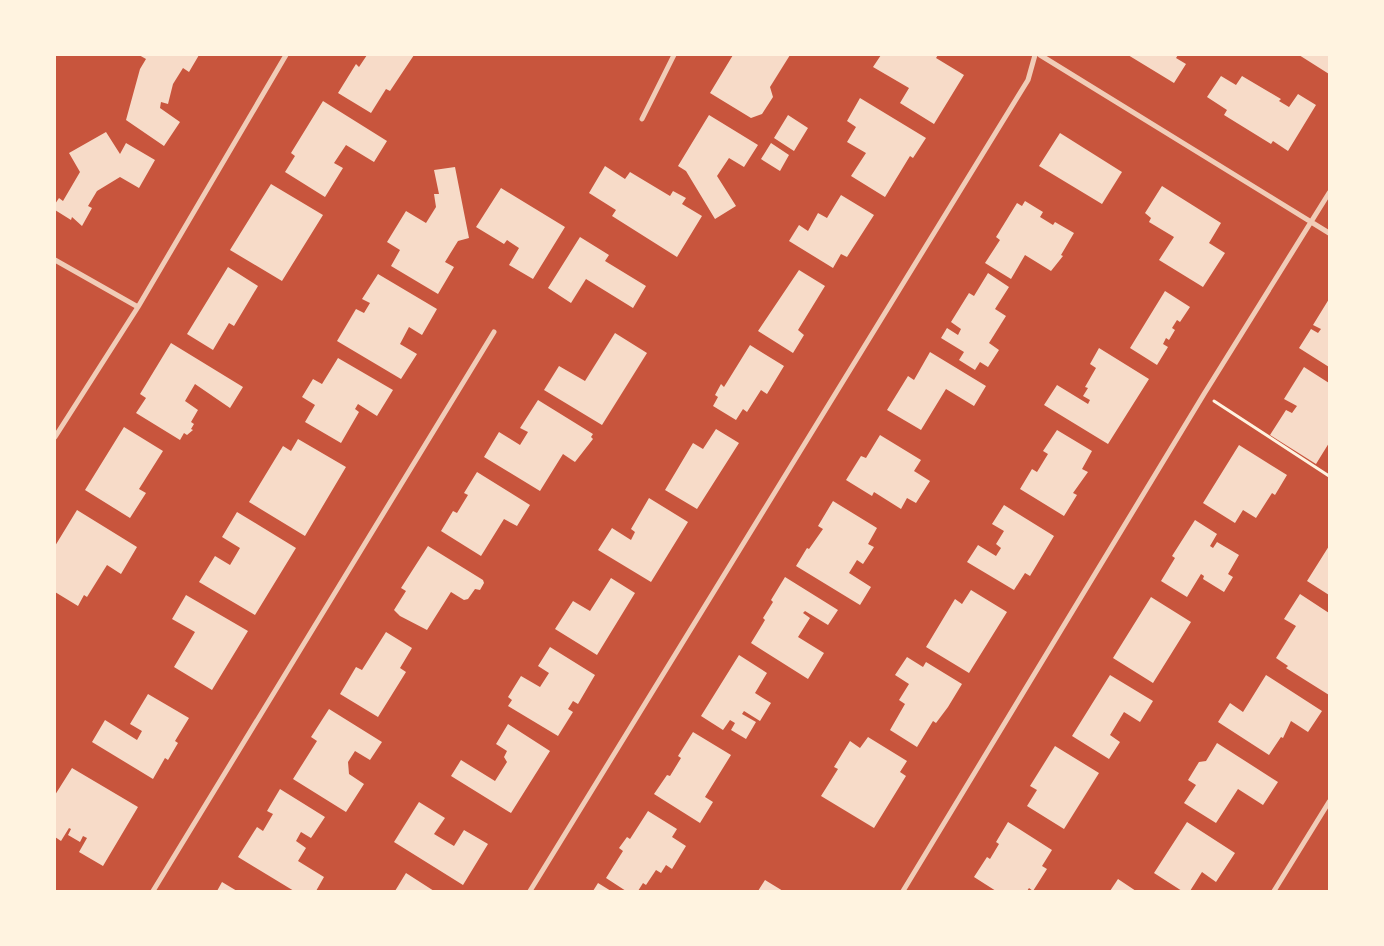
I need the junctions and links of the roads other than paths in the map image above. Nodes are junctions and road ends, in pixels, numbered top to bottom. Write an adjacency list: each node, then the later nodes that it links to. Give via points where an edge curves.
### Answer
1 (286, 55): 10 (street)
2 (674, 55): 5 (street)
3 (1036, 55): 15 (street, via 1028,80)
4 (1040, 55): 7 (street)
5 (642, 119)
6 (1329, 194): 7 (street)
7 (1312, 224): 8 (street); 16 (street, via 1204,394)
8 (1329, 233)
9 (55, 260): 10 (street)
10 (138, 307): 12 (street)
11 (494, 332): 14 (street)
12 (55, 437)
13 (1329, 802): 17 (street)
14 (153, 891)
15 (530, 891)
16 (903, 891)
17 (1274, 891)

